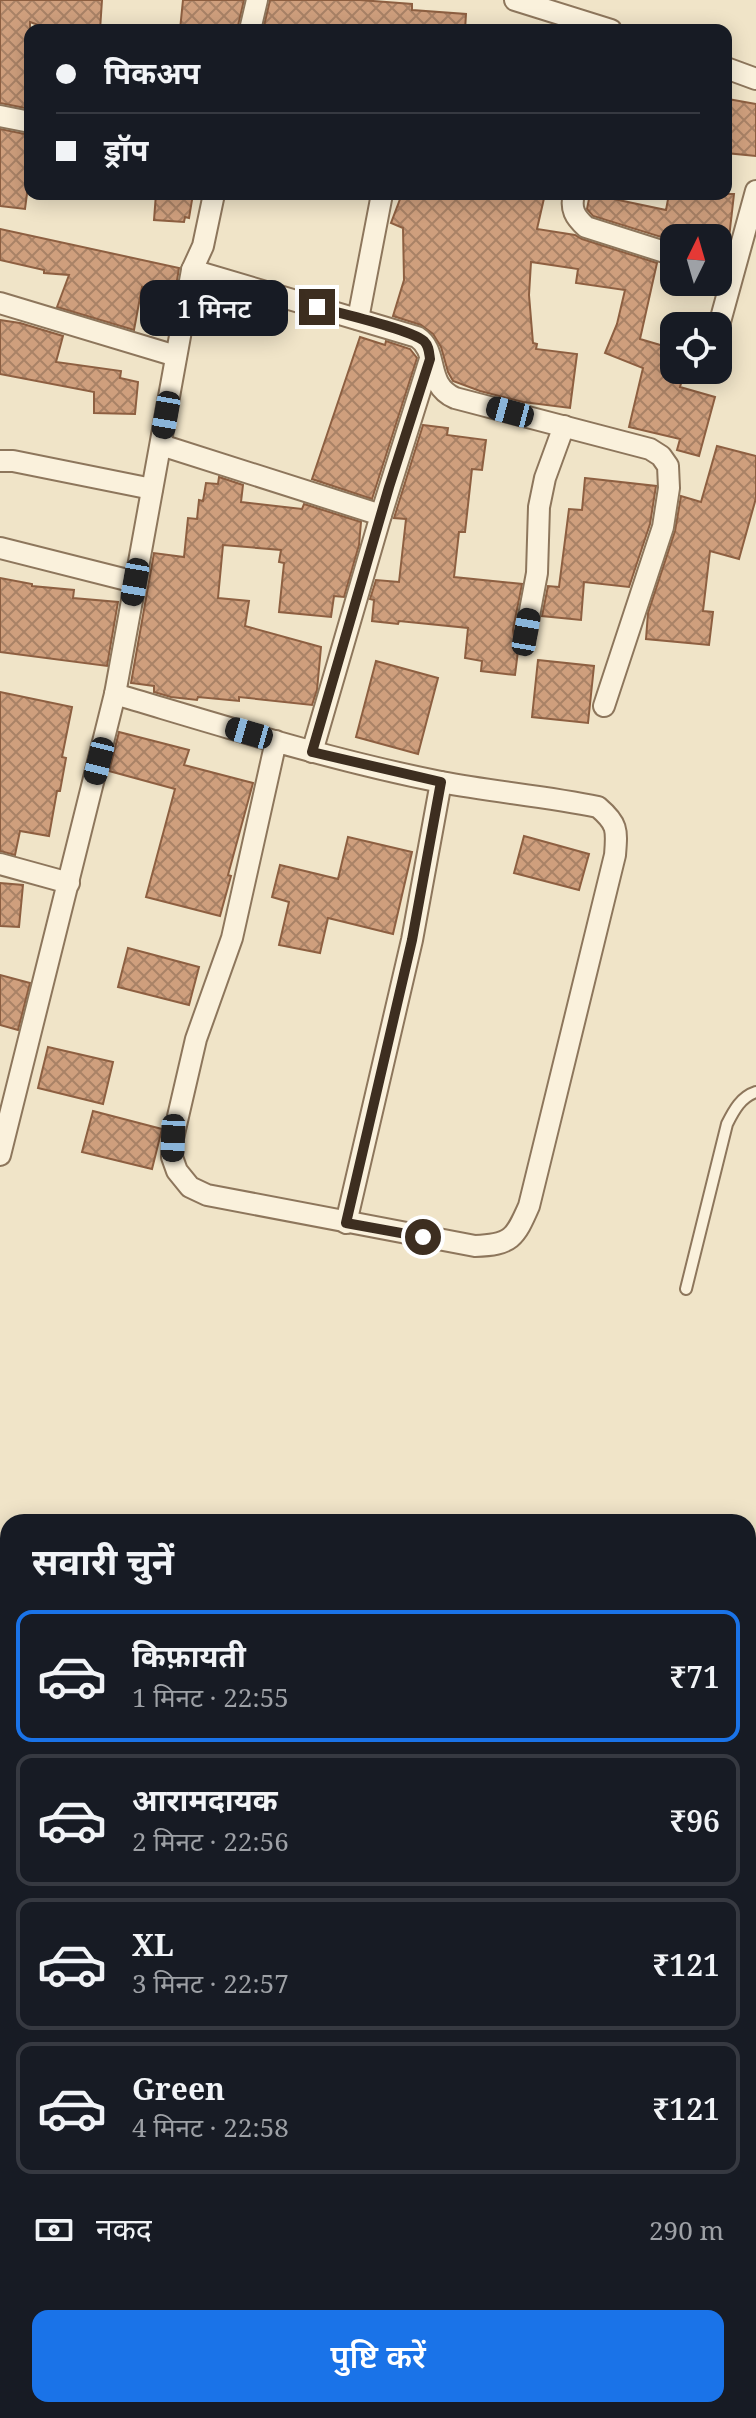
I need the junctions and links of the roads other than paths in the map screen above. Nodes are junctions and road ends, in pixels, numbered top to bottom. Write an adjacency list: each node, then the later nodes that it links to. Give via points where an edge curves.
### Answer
1 (257, 0): 3 (street)
2 (515, 0): 4 (street)
3 (251, 24)
4 (592, 24)
5 (732, 70): 6 (street)
6 (756, 79)
7 (0, 116): 8 (street)
8 (24, 121)
9 (756, 191): 14 (street)
10 (213, 200): 15 (street)
11 (381, 200): 17 (street)
12 (573, 200): 13 (street, via 576,218 586,227)
13 (660, 251)
14 (732, 254)
15 (192, 270): 17 (street); 18 (street)
16 (0, 303): 18 (street)
17 (358, 319): 19 (street, via 417,337 426,343)
18 (176, 356): 21 (street)
19 (430, 359): 20 (street, via 446,394); 24 (street)
20 (564, 426): 27 (street, via 539,507 537,573); 29 (street, via 650,449 661,456 670,476 663,527)
21 (161, 445): 23 (street); 24 (street)
22 (0, 461): 23 (street)
23 (152, 489): 26 (street)
24 (381, 515): 31 (street)
25 (0, 548): 26 (street)
26 (135, 582): 28 (street)
27 (526, 632)
28 (115, 694): 30 (street); 34 (street)
29 (604, 706)
30 (276, 741): 31 (street); 37 (street, via 232,938 190,1061 172,1157 190,1187 207,1195)
31 (312, 752): 32 (street)
32 (441, 782): 37 (street, via 412,940); 37 (street, via 598,807 613,820 615,855 529,1206 511,1239 496,1246 475,1246)
33 (0, 864): 34 (street)
34 (69, 883): 36 (street)
35 (756, 1092): 38 (lane, via 736,1105 727,1124)
36 (0, 1155)
37 (346, 1223)
38 (686, 1289)

